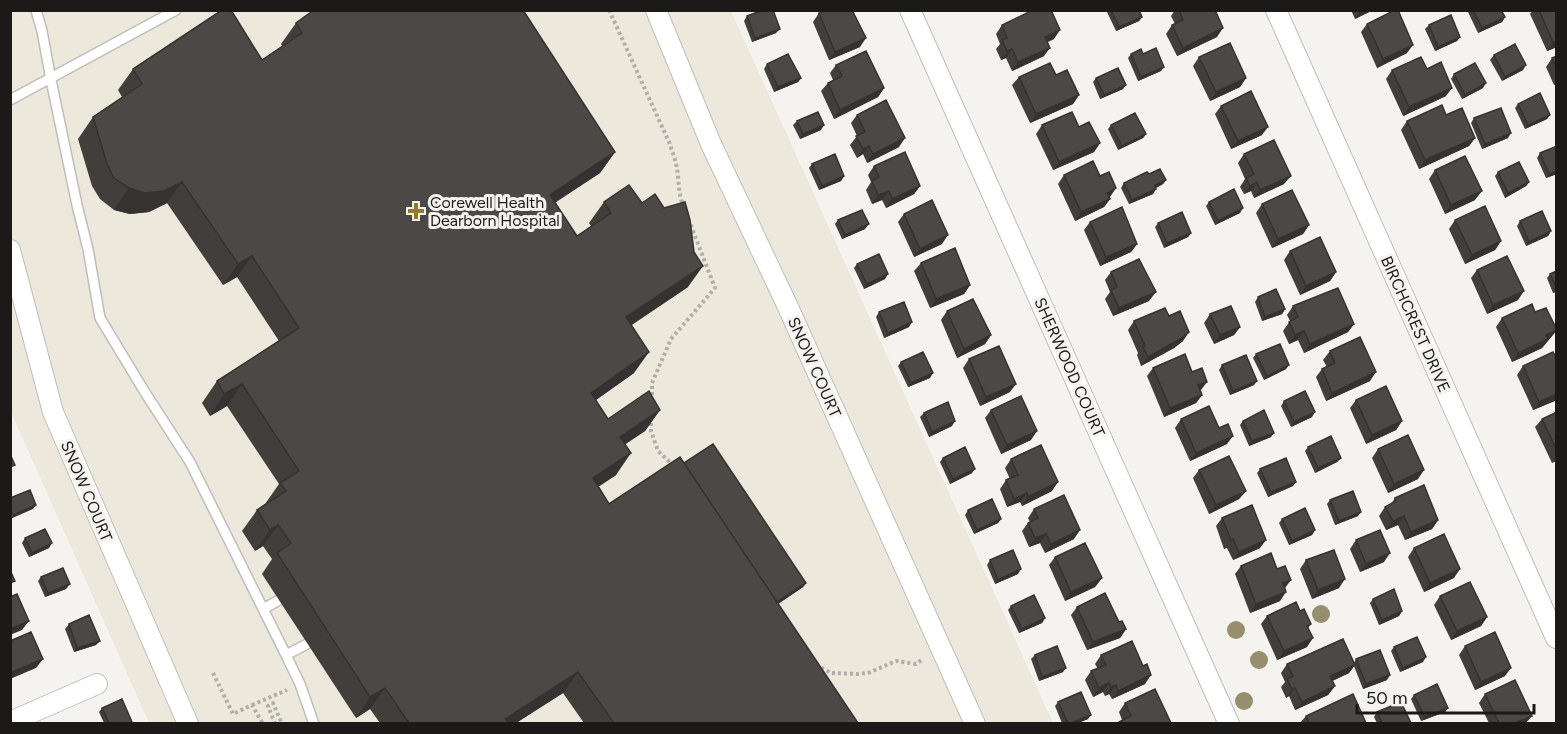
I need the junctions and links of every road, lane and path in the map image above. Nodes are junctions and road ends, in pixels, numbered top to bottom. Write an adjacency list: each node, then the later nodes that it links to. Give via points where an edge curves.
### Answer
1 (36, 10): 7 (lane)
2 (176, 10): 7 (lane)
3 (609, 10): 9 (path, via 669,142)
4 (656, 10): 32 (street, SNOW COURT, via 711,144)
5 (910, 10): 33 (street, SHERWOOD COURT)
6 (1276, 10): 17 (street, BIRCHCREST DRIVE)
7 (51, 80): 8 (lane); 16 (lane, via 100,318 189,462)
8 (10, 100)
9 (683, 206)
10 (687, 216): 12 (path, via 715,288 671,339 652,383)
11 (10, 250): 27 (street, SNOW COURT, via 53,412)
12 (652, 402)
13 (651, 412): 14 (path, via 651,432 658,451)
14 (675, 467)
15 (279, 600): 16 (lane)
16 (263, 609): 19 (lane)
17 (1557, 638)
18 (307, 644): 19 (lane)
19 (286, 655): 31 (lane)
20 (810, 662): 21 (path, via 831,673 858,674 896,661)
21 (916, 664)
22 (213, 674): 25 (path, via 233,714)
23 (97, 684): 26 (street)
24 (284, 692): 25 (path)
25 (252, 705): 28 (path)
26 (10, 722)
27 (188, 723)
28 (263, 723)
29 (275, 723): 30 (path, via 268,706 273,703)
30 (282, 723)
31 (314, 723)
32 (975, 723)
33 (1229, 723)

